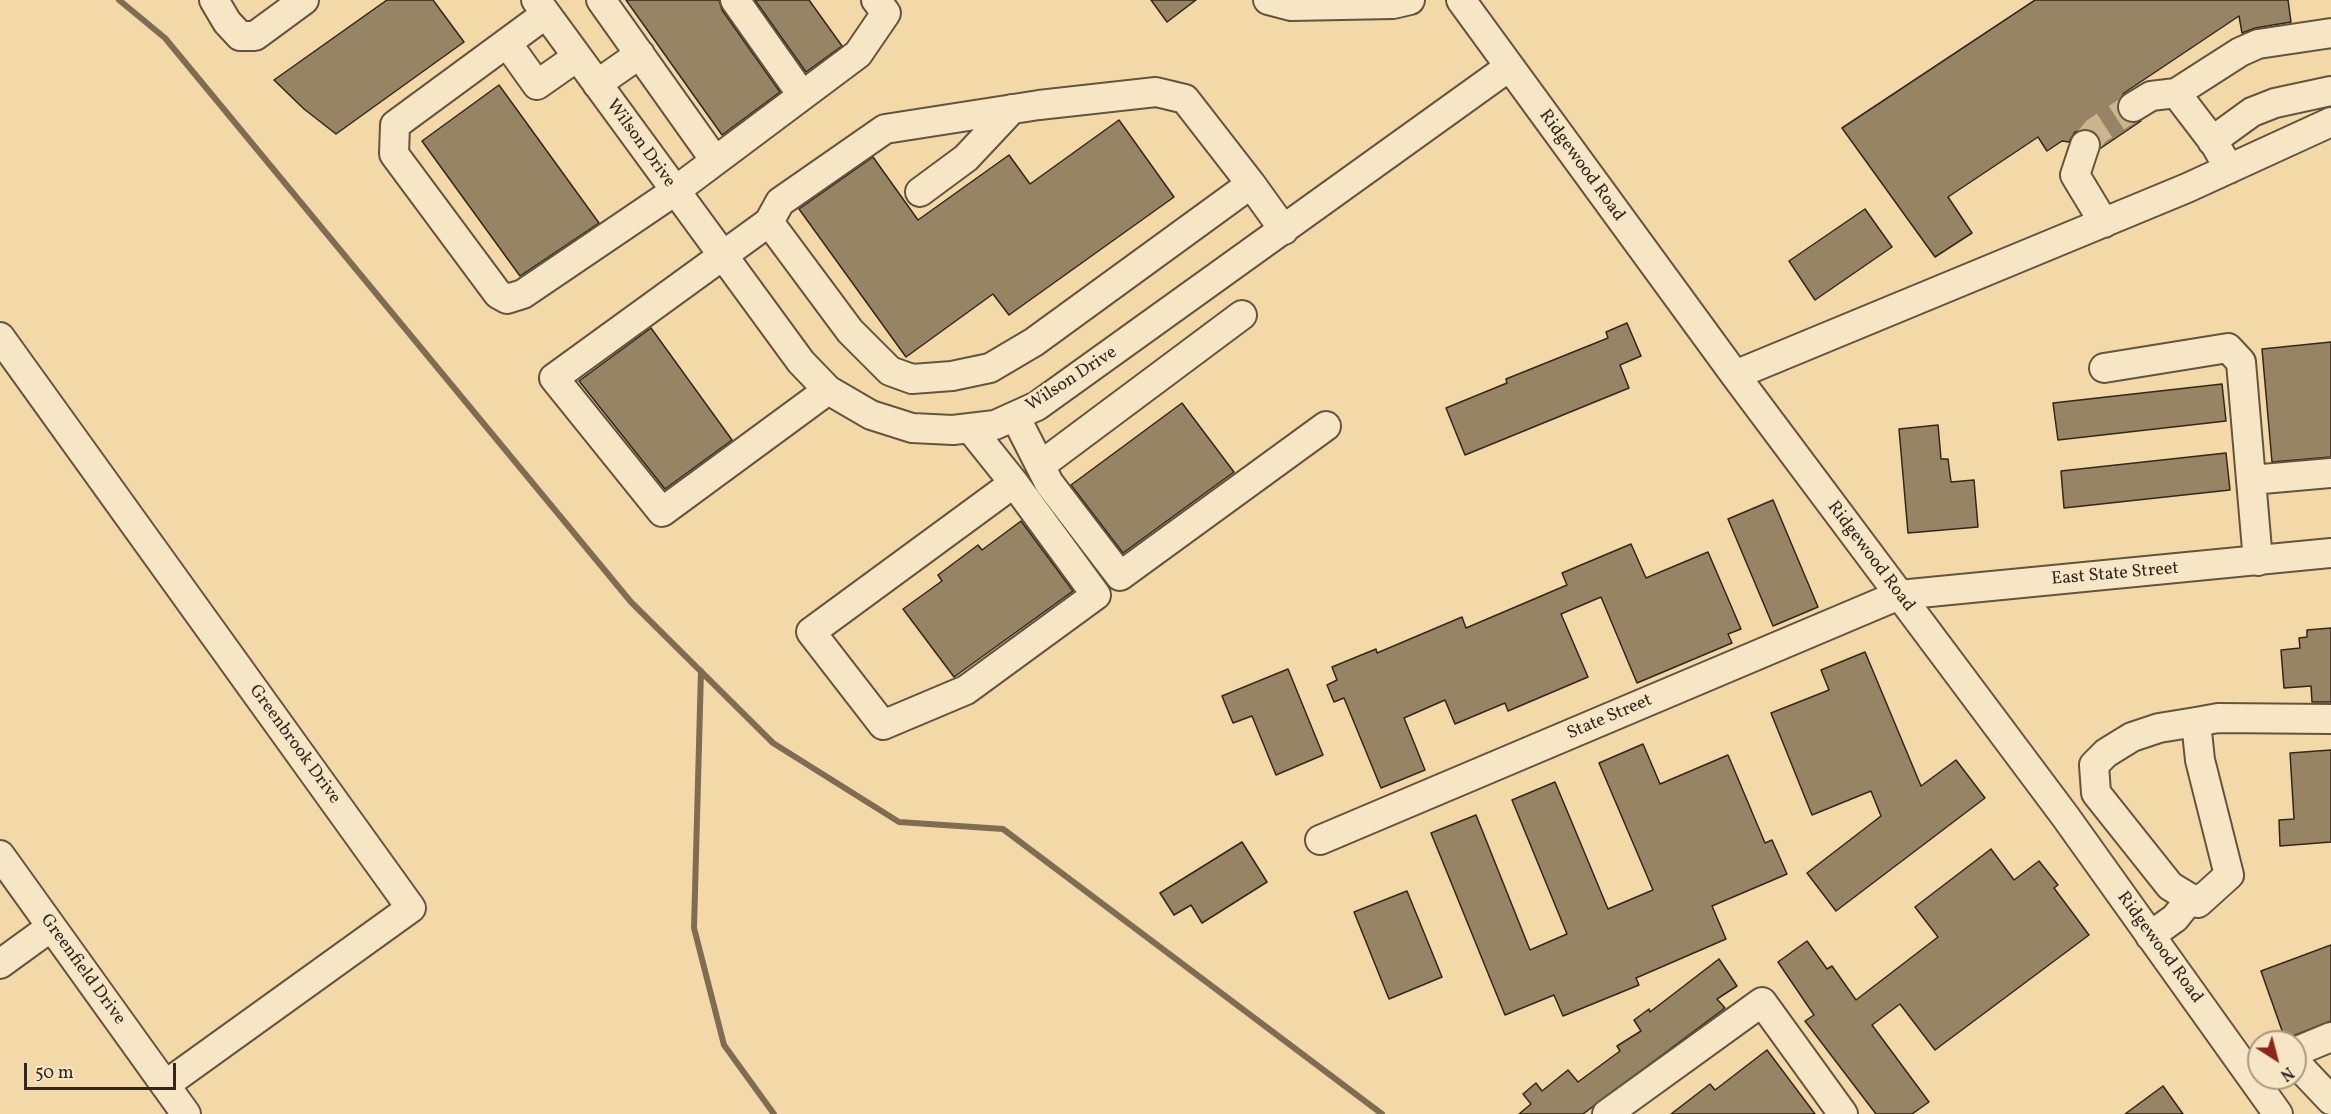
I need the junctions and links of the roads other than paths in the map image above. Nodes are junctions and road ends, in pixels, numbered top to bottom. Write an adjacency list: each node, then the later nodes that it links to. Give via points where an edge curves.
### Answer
1 (214, 0): 2 (street, via 240,36 255,36)
2 (304, 0)
3 (601, 0): 12 (street)
4 (735, 0): 18 (street)
5 (876, 0): 18 (street, via 886,13 858,54)
6 (1410, 0): 8 (street, via 1393,4)
7 (1461, 0): 14 (street, Ridgewood Road)
8 (1282, 2)
9 (541, 7): 11 (street); 13 (street, Wilson Drive)
10 (2331, 33): 17 (street, via 2258,44)
11 (507, 43): 13 (street, via 537,85); 28 (street, via 395,125 394,154 498,294 507,299 524,294)
12 (640, 54): 15 (street); 24 (street)
13 (577, 57): 15 (street, Wilson Drive)
14 (1509, 67): 31 (street, Wilson Drive); 36 (street, Ridgewood Road)
15 (597, 84): 28 (street, Wilson Drive)
16 (2331, 91): 22 (street, via 2252,112)
17 (2176, 93): 19 (street, via 2151,96); 22 (street)
18 (802, 95): 24 (street)
19 (2133, 106)
20 (1012, 109): 26 (street, via 1156,92 1185,99); 27 (street); 29 (street, via 885,129 780,202)
21 (2331, 122): 25 (street)
22 (2212, 141): 25 (street)
23 (2085, 145): 30 (street, via 2075,175)
24 (714, 159): 28 (street)
25 (2229, 169): 30 (street)
26 (1251, 184): 29 (street, via 1034,342 990,368 952,376 912,379 890,371 850,331); 31 (street)
27 (916, 186)
28 (675, 191): 32 (street, Wilson Drive)
29 (769, 222): 32 (street)
30 (2104, 223): 36 (street)
31 (1284, 230): 38 (street, Wilson Drive, via 1072,383)
32 (722, 257): 37 (street, Wilson Drive, via 801,362); 37 (street, via 555,378 576,408 662,512)
33 (1242, 315): 41 (street)
34 (0, 337): 60 (street, Greenbrook Drive, via 411,908)
35 (2103, 368): 43 (street, via 2228,348 2241,362)
36 (1735, 375): 47 (street, Ridgewood Road)
37 (828, 390): 40 (street, Wilson Drive, via 871,415 912,428)
38 (1015, 416): 40 (street, Wilson Drive, via 995,425); 41 (street)
39 (1326, 426): 41 (street, via 1120,576 1049,483)
40 (970, 428): 44 (street)
41 (1041, 465)
42 (2331, 473): 43 (street)
43 (2251, 480): 46 (street)
44 (1014, 483): 44 (street, via 811,632 883,725 966,690 1096,595)
45 (2331, 553): 46 (street, East State Street)
46 (2258, 561): 47 (street, East State Street)
47 (1899, 595): 50 (street, State Street); 54 (street, Ridgewood Road)
48 (2331, 719): 49 (street, via 2218,718)
49 (2196, 722): 52 (street, via 2200,760 2229,875 2198,903); 52 (street, via 2132,737 2094,765 2093,777 2096,793 2170,885)
50 (1320, 840)
51 (0, 855): 53 (street, Greenfield Drive)
52 (2191, 898): 54 (street, via 2175,918)
53 (51, 927): 55 (street); 60 (street, Greenfield Drive)
54 (2150, 936): 58 (street, Ridgewood Road)
55 (0, 964)
56 (2331, 1037): 57 (street)
57 (2307, 1047)
58 (2247, 1060)
59 (2307, 1075): 62 (street)
60 (165, 1085): 64 (street, Greenfield Drive)
61 (2265, 1090): 67 (street, Ridgewood Road)
62 (2331, 1100)
63 (1641, 1104): 65 (street); 66 (street, via 1762,1002)
64 (186, 1114)
65 (1607, 1114)
66 (1843, 1114)
67 (2278, 1114)

